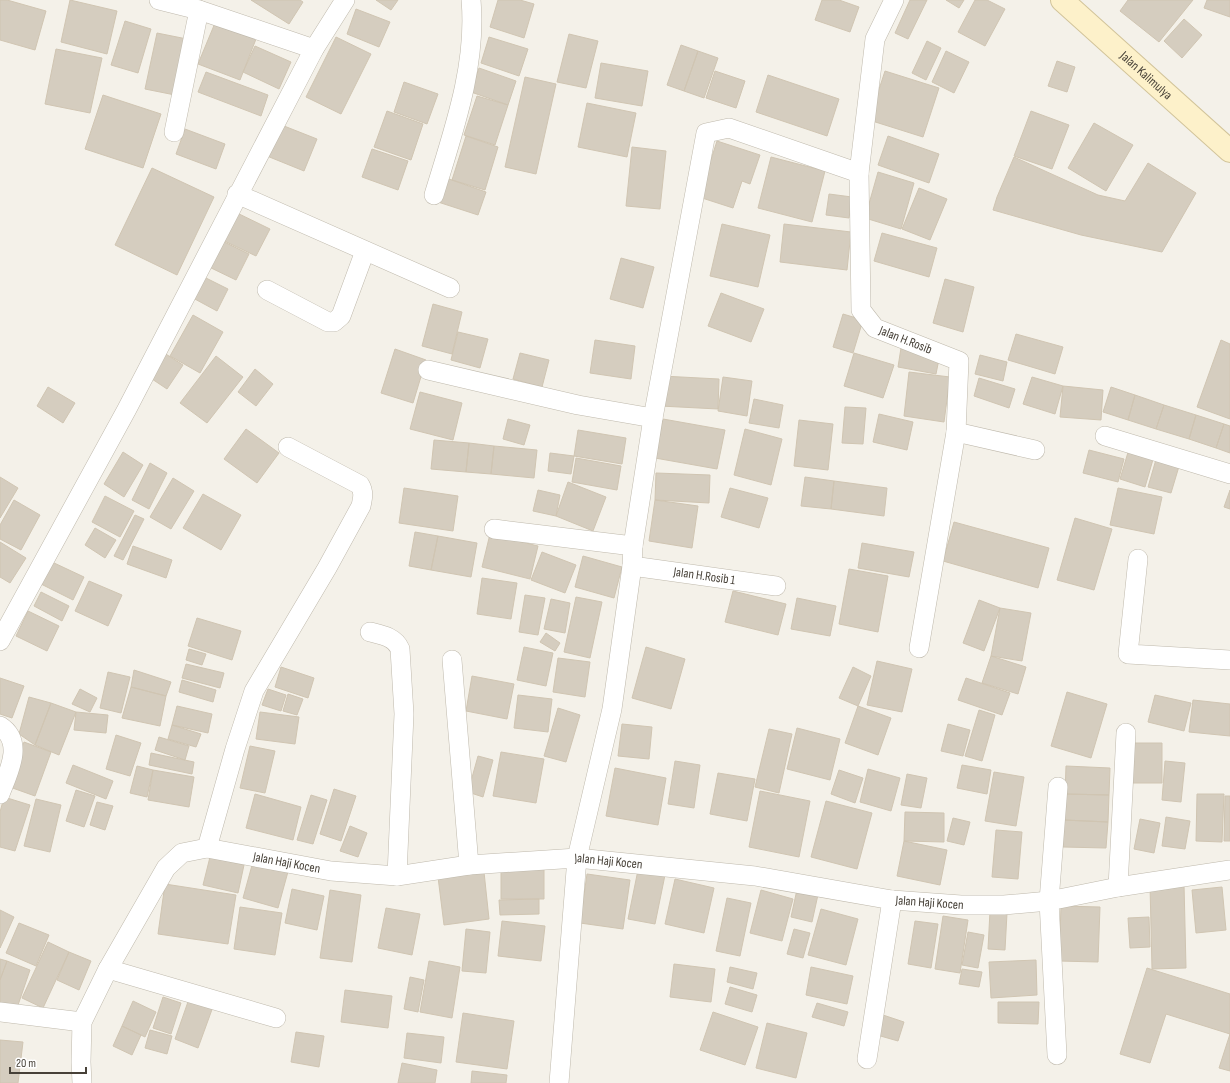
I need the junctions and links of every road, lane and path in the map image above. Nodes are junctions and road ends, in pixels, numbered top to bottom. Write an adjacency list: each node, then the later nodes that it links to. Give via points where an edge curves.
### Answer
1 (159, 0): 6 (street)
2 (345, 0): 7 (street)
3 (471, 0): 12 (street, via 473,22 468,66 453,133)
4 (894, 0): 10 (street, Jalan H.Rosib, via 875,39)
5 (1062, 0): 9 (street, Jalan Kalimulya)
6 (199, 10): 7 (street); 8 (street)
7 (314, 49): 11 (street)
8 (174, 132)
9 (1230, 151)
10 (859, 174): 17 (street, via 729,128 706,133); 18 (street, Jalan H.Rosib, via 861,310 874,328 959,361)
11 (237, 194): 13 (street); 29 (street, via 126,409)
12 (434, 195)
13 (365, 250): 14 (street); 15 (street, via 341,316 334,322 328,322)
14 (450, 288)
15 (267, 290)
16 (428, 370): 17 (street, via 578,405)
17 (653, 418): 24 (street)
18 (956, 432): 21 (street); 30 (street, Jalan H.Rosib)
19 (1105, 436): 22 (street)
20 (288, 447): 37 (street, via 360,485 363,490 361,506 254,691)
21 (1035, 450)
22 (1230, 474)
23 (494, 529): 24 (street)
24 (633, 546): 26 (street)
25 (1138, 559): 32 (street, via 1128,654)
26 (632, 566): 27 (street, Jalan H.Rosib 1); 38 (street, via 612,709)
27 (776, 586)
28 (370, 632): 41 (street, via 389,637 397,642 400,649 404,714)
29 (0, 641)
30 (920, 648)
31 (452, 660): 39 (street)
32 (1230, 660)
33 (0, 726): 36 (street, via 14,743 13,757)
34 (1126, 733): 42 (street)
35 (1058, 787): 44 (street)
36 (0, 794)
37 (207, 848): 41 (street, Jalan Haji Kocen, via 331,872); 45 (street, Jalan Haji Kocen, via 182,853 166,868)
38 (577, 858): 39 (street, Jalan Haji Kocen); 43 (street, Jalan Haji Kocen, via 755,876); 52 (street)
39 (469, 865): 41 (street, Jalan Haji Kocen)
40 (1230, 870): 42 (street, Jalan Haji Kocen)
41 (397, 876)
42 (1118, 887): 44 (street, Jalan Haji Kocen)
43 (892, 900): 44 (street, Jalan Haji Kocen, via 975,905); 50 (street)
44 (1049, 901): 49 (street)
45 (108, 969): 47 (street); 48 (street, Jalan Haji Kocen)
46 (0, 1012): 48 (street)
47 (276, 1018)
48 (82, 1022): 51 (street)
49 (1057, 1055)
50 (867, 1059)
51 (82, 1083)
52 (559, 1083)

